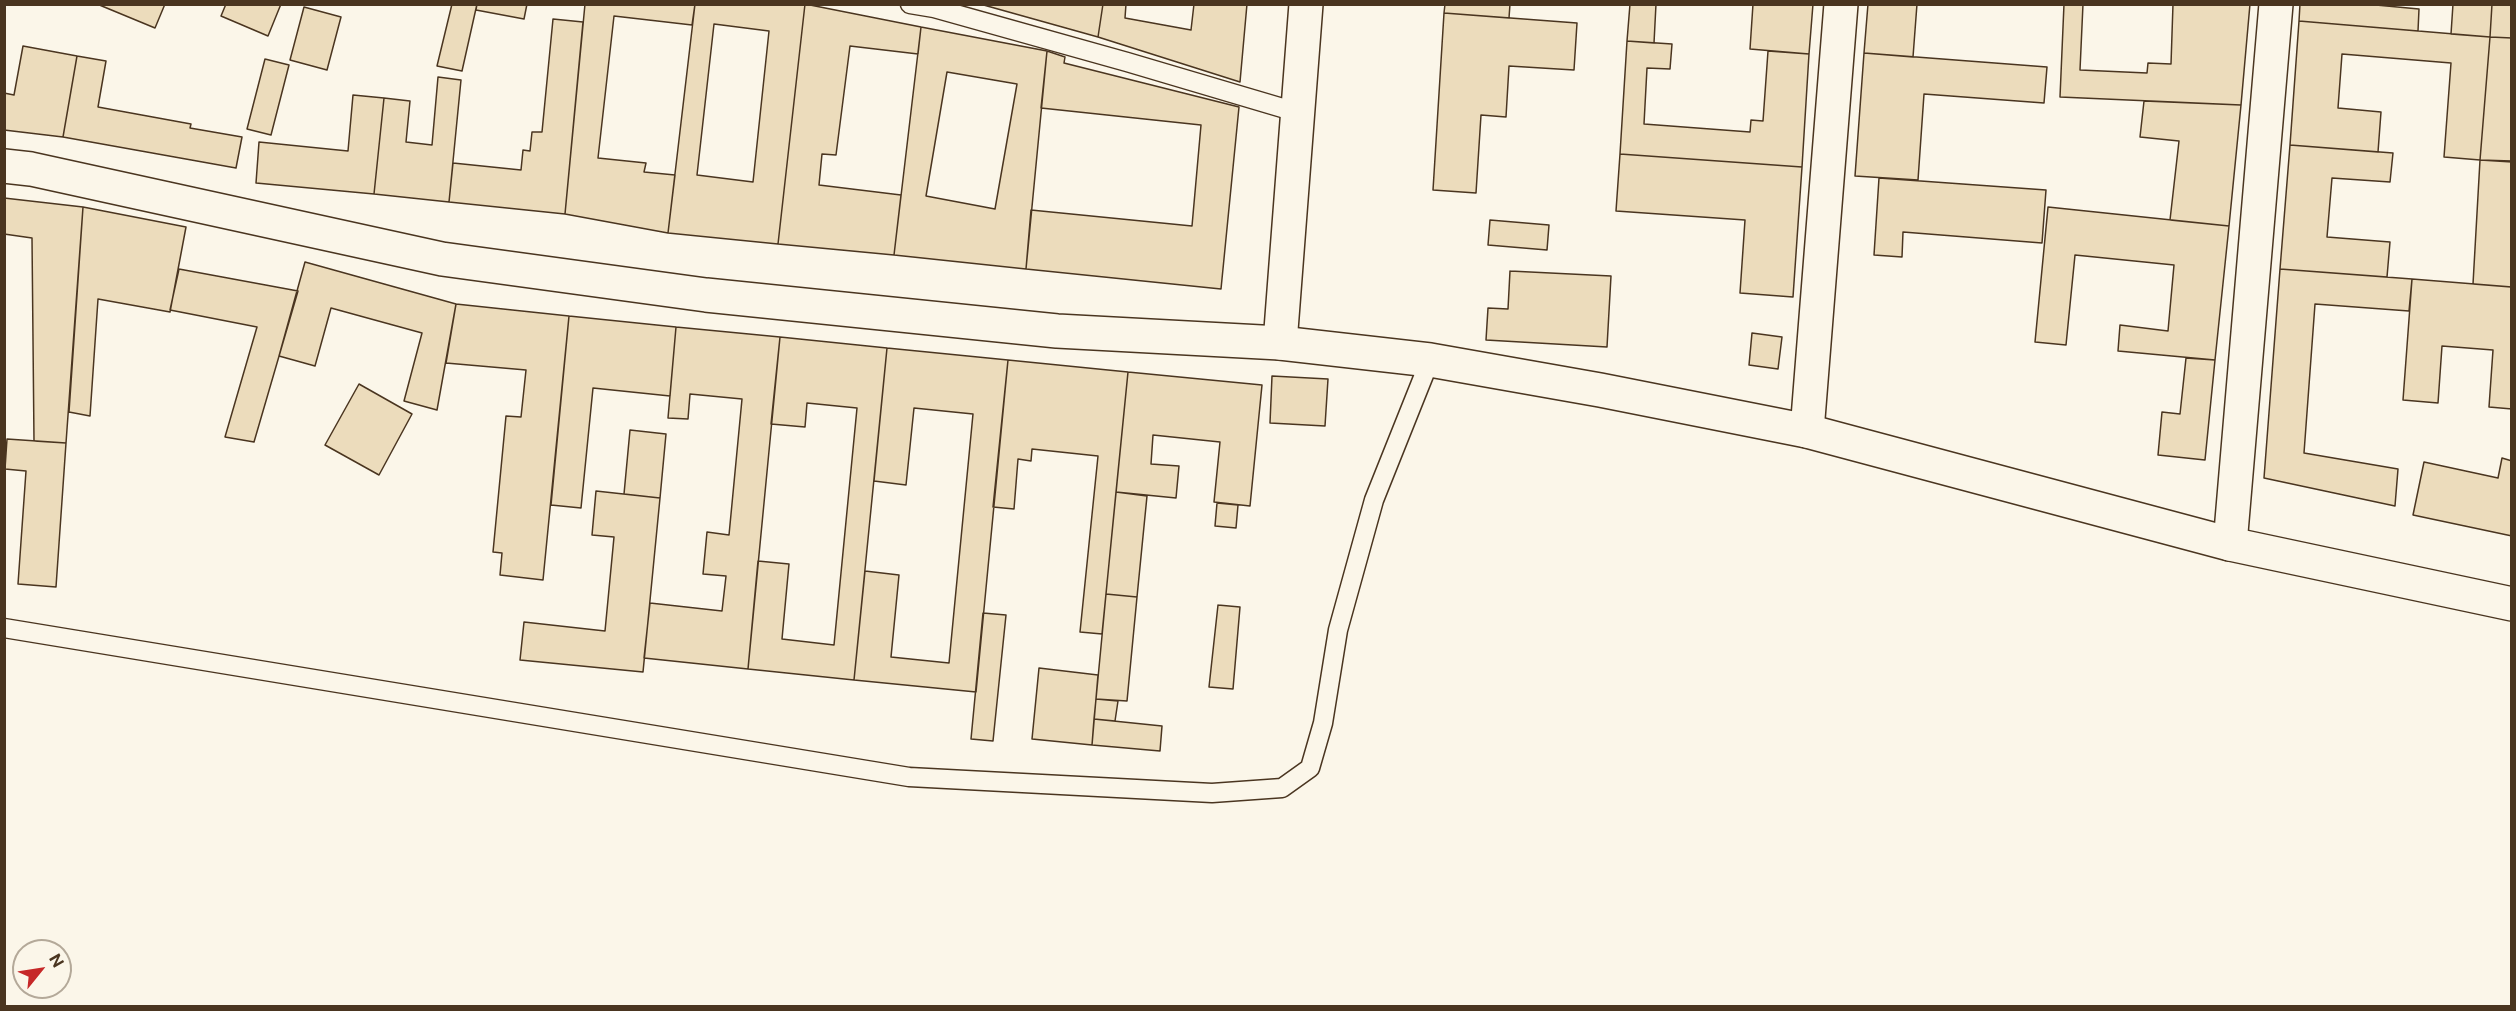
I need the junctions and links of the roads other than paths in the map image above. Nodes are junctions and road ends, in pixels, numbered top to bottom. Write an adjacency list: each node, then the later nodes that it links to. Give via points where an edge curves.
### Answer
1 (910, 4): 5 (lane)
2 (1306, 4): 5 (street)
3 (1841, 4): 9 (street)
4 (2276, 4): 10 (street)
5 (1296, 112): 7 (street)
6 (4, 165): 7 (street, via 454,260 706,295 1057,331)
7 (1280, 343): 8 (street)
8 (1430, 360): 9 (street); 12 (lane, via 1374,500 1338,630 1323,723 1310,768 1282,788 1212,793 909,777)
9 (1807, 431): 10 (street)
10 (2230, 544): 11 (street)
11 (2511, 604)
12 (4, 628)

